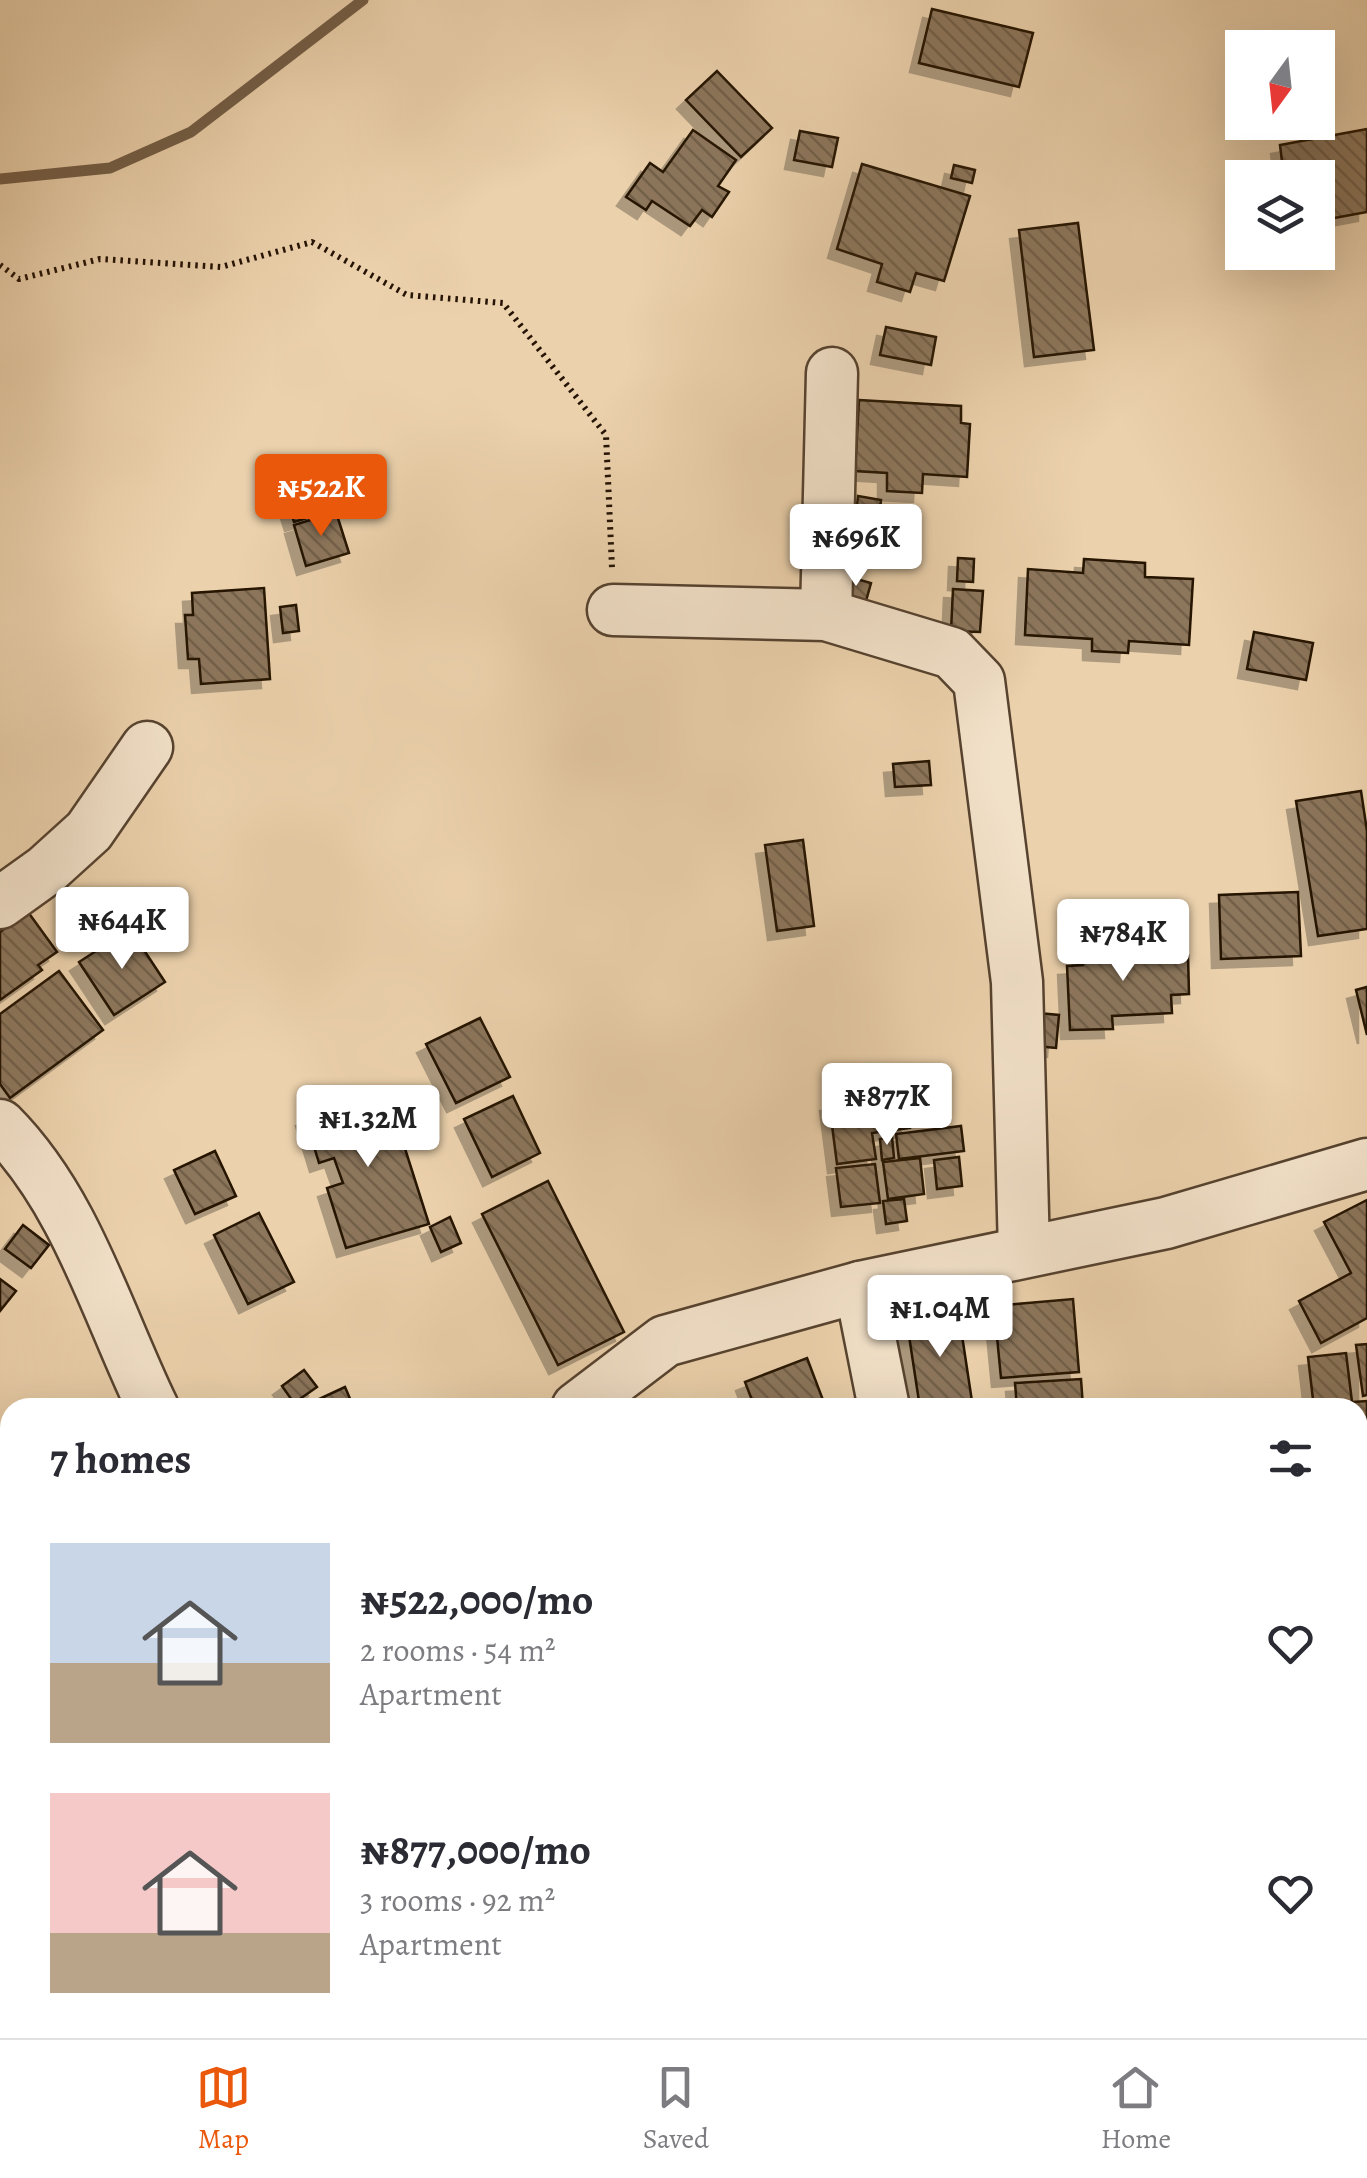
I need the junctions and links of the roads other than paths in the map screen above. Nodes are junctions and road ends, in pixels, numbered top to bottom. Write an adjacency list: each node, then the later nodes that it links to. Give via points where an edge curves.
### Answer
1 (832, 373): 3 (street)
2 (614, 610): 3 (street)
3 (826, 615): 8 (street, via 952,653 979,681 1017,982)
4 (148, 747): 5 (street, via 88,831)
5 (0, 904)
6 (0, 1125): 10 (street, via 62,1206)
7 (1367, 1164): 8 (street, via 1166,1223)
8 (1024, 1252): 9 (street)
9 (860, 1287): 11 (street, via 665,1340); 12 (street)
10 (148, 1398)
11 (589, 1398)
12 (882, 1398)

